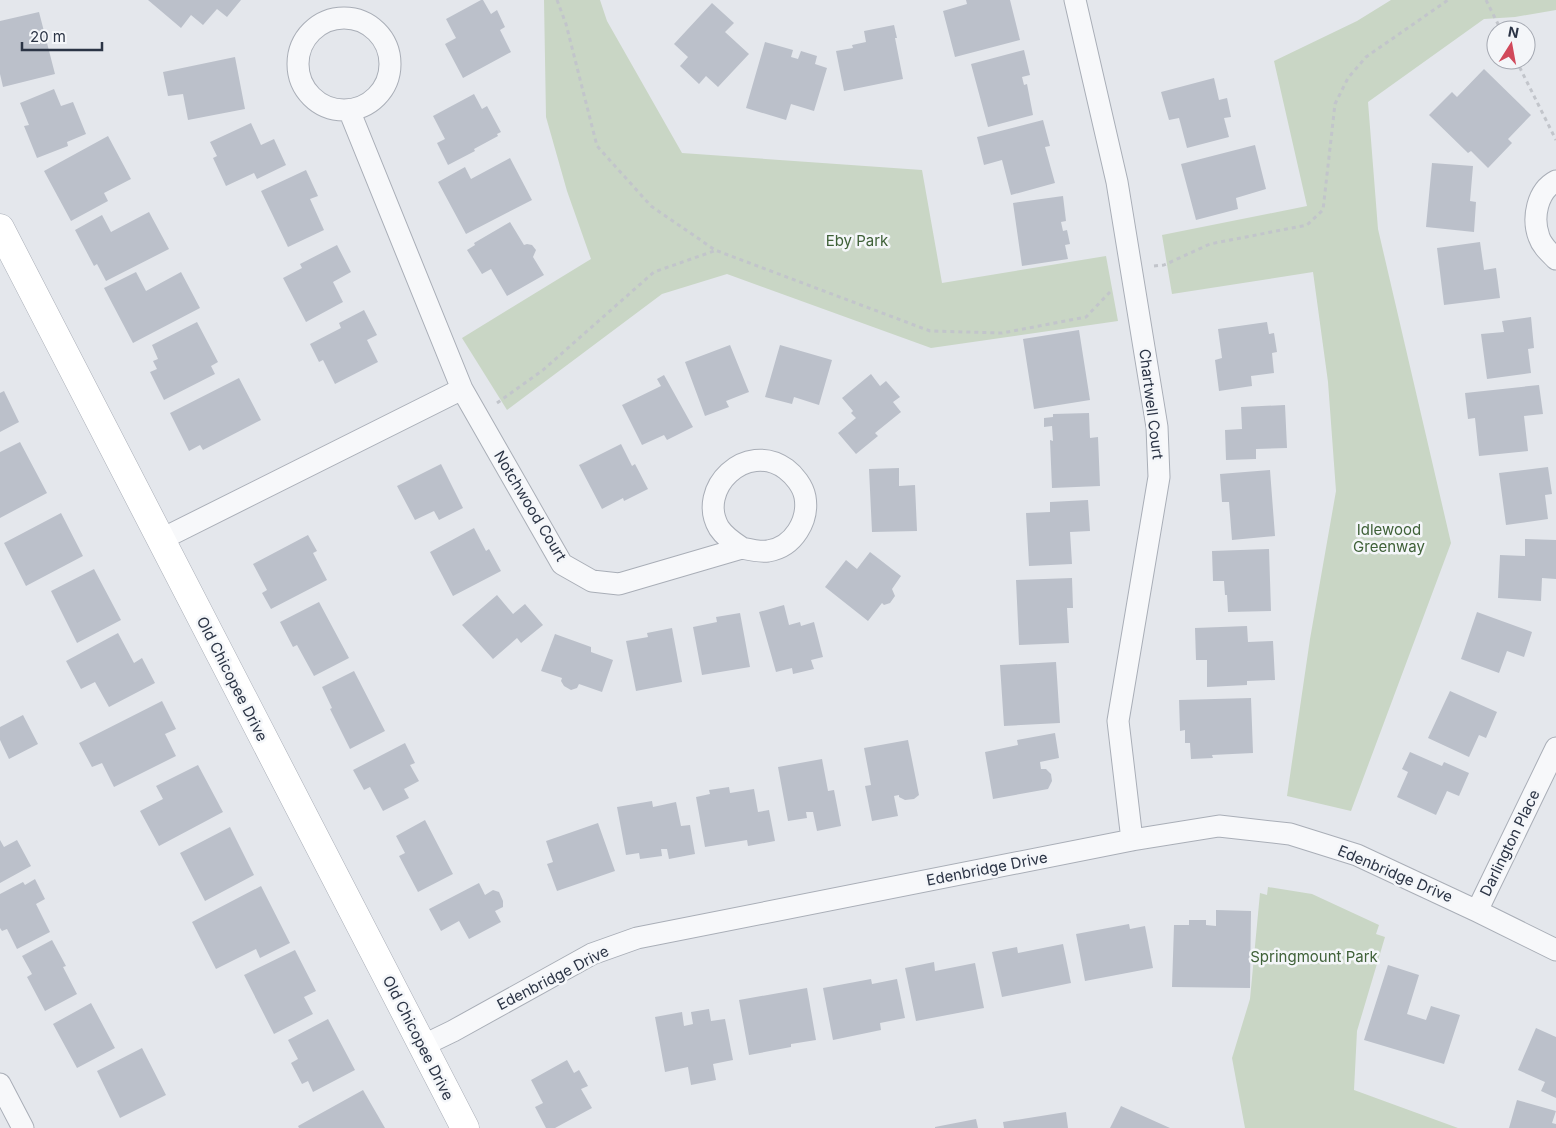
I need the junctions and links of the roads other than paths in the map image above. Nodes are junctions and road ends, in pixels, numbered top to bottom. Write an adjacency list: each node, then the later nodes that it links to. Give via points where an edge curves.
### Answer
1 (1075, 0): 10 (street, Chartwell Court, via 1117,182 1157,427 1159,477 1118,721)
2 (349, 110): 2 (street, via 371,102 383,90 391,60 387,44 378,32 366,23 348,17 329,20 312,30 300,47 298,64 302,82 310,95 326,106); 6 (street, Notchwood Court)
3 (1556, 181): 5 (street, via 1544,193 1536,220 1539,237)
4 (0, 228): 7 (street, Old Chicopee Drive)
5 (1556, 259)
6 (462, 389): 7 (street); 8 (street, Notchwood Court, via 562,564 592,582 619,584)
7 (160, 540): 13 (street, Old Chicopee Drive)
8 (742, 548): 8 (street, Notchwood Court, via 771,551 787,544 799,531 806,513 805,495 794,474 778,463 745,462 730,470 720,483 714,503 716,519 729,540)
9 (1556, 748): 11 (street, Darlington Place)
10 (1132, 840): 11 (street, Edenbridge Drive, via 1219,826 1290,834 1357,855); 13 (street, Edenbridge Drive, via 637,938 592,954)
11 (1477, 911): 12 (street, Edenbridge Drive)
12 (1556, 950)
13 (422, 1046): 16 (street, Old Chicopee Drive)
14 (0, 1084): 15 (street)
15 (23, 1128)
16 (465, 1128)

